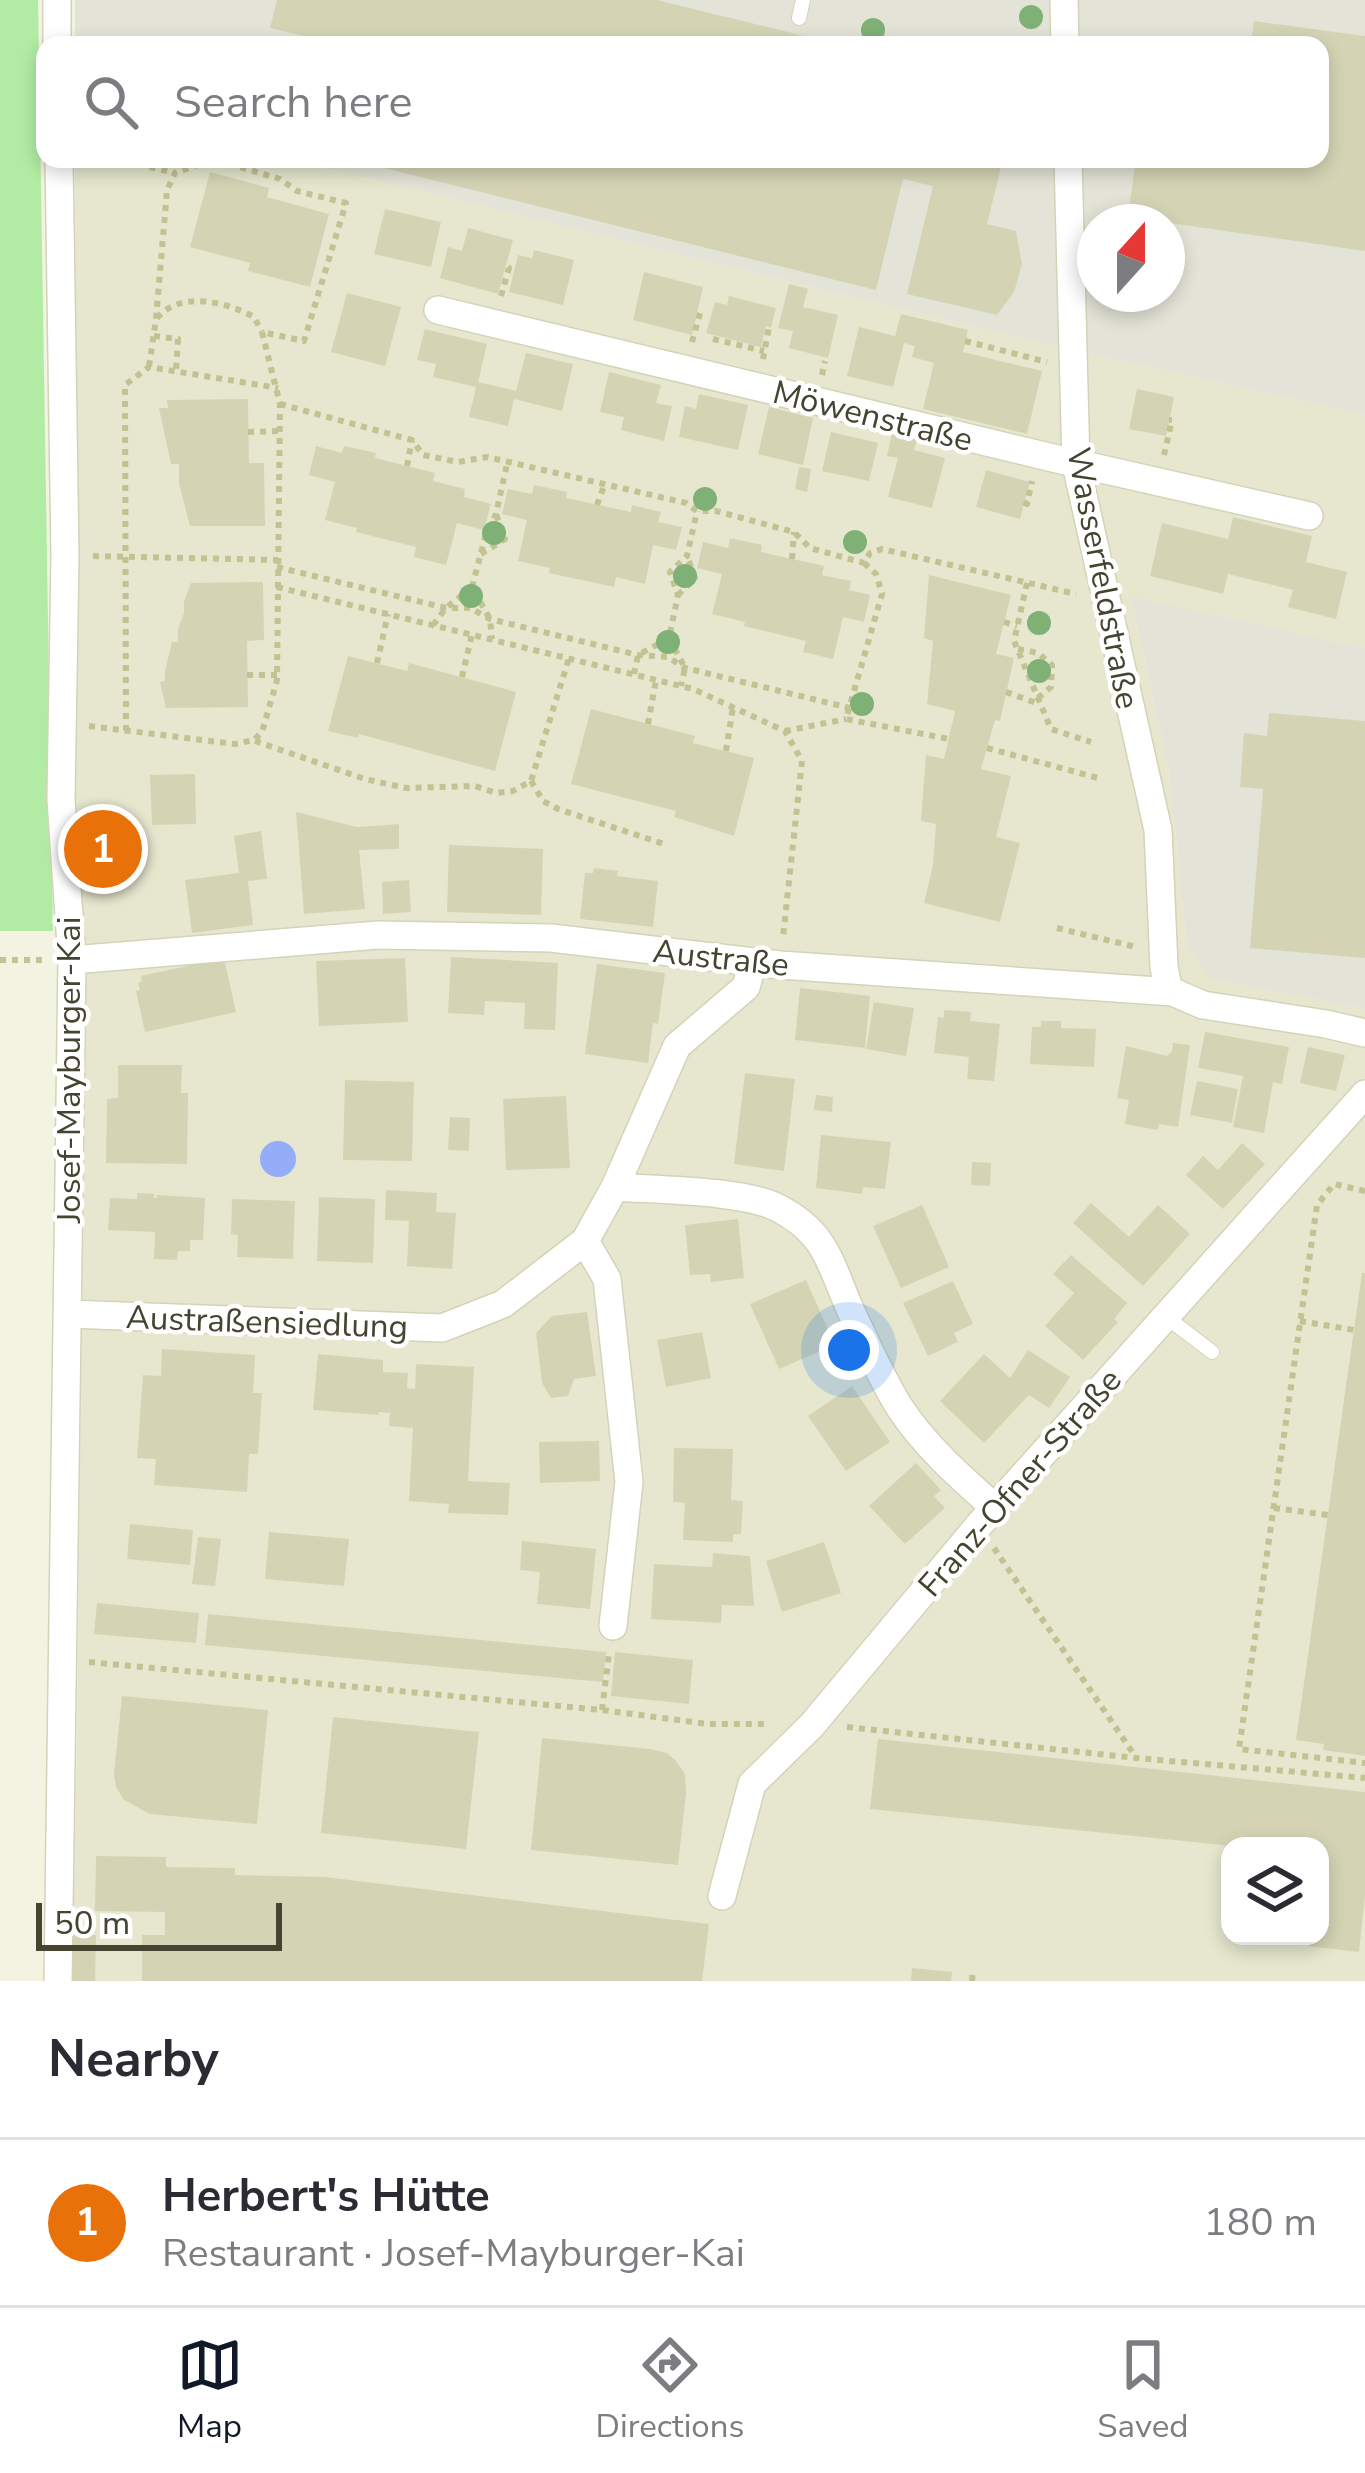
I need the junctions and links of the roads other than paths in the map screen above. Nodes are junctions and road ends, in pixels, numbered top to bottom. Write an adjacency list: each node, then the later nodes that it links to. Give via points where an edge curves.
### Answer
1 (57, 0): 5 (street)
2 (803, 0): 4 (lane)
3 (1064, 0): 6 (street)
4 (799, 18)
5 (57, 36)
6 (1065, 36)
7 (58, 168): 12 (street, Josef-Mayburger-Kai, via 61,799)
8 (1068, 168): 10 (street, Wasserfeldstraße)
9 (438, 310): 10 (street, Möwenstraße)
10 (1076, 464): 11 (street, Möwenstraße); 14 (street, Wasserfeldstraße, via 1158,830 1163,952)
11 (1310, 515)
12 (72, 960): 13 (street, Austraße, via 378,935 550,938); 19 (street, Josef-Mayburger-Kai)
13 (766, 963): 14 (street, Austraße); 17 (street, Austraßensiedlung, via 677,1046)
14 (1173, 992): 15 (street, Austraße, via 1203,1005)
15 (1365, 1034)
16 (1365, 1094): 20 (street, Franz-Ofner-Straße)
17 (615, 1187): 18 (street, Austraßensiedlung); 22 (street, via 776,1206 811,1231 899,1406)
18 (585, 1241): 19 (street, Austraßensiedlung, via 503,1304 442,1328); 23 (street, via 607,1279 629,1482)
19 (68, 1314): 25 (street, Josef-Mayburger-Kai)
20 (1165, 1316): 21 (lane); 22 (street, Franz-Ofner-Straße)
21 (1212, 1352)
22 (987, 1516): 24 (street, Franz-Ofner-Straße, via 752,1784)
23 (613, 1626)
24 (722, 1896)
25 (58, 1981)

